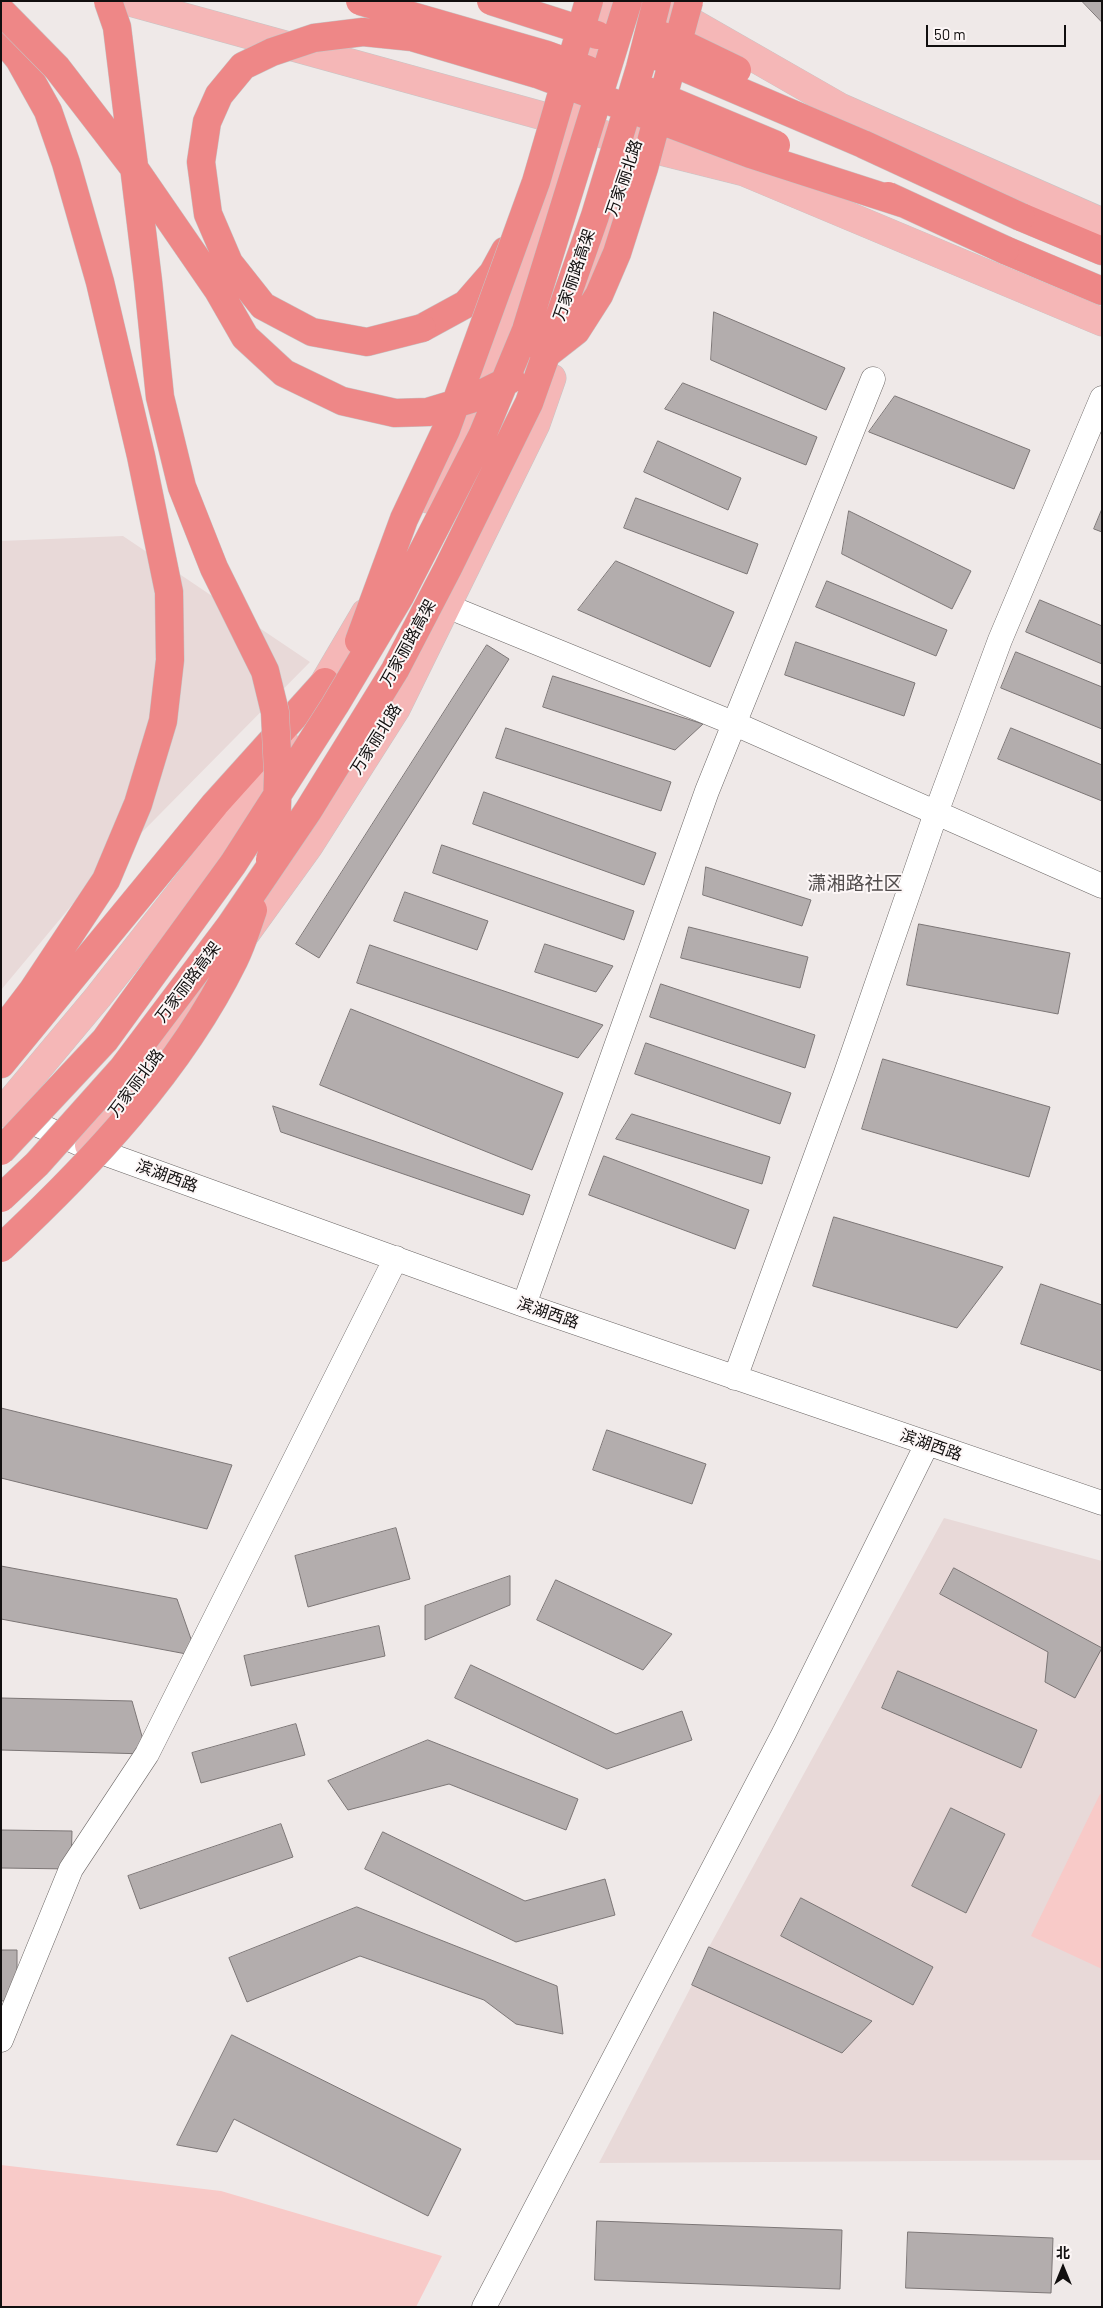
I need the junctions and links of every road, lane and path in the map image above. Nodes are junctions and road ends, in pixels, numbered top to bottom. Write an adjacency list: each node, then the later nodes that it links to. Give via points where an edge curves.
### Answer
1 (108, 1): 36 (highway, bridge, via 117,27 160,397 186,496 214,568 265,671 275,712 278,773 276,839 235,958 212,1001 168,1069 57,1196)
2 (126, 1): 13 (main road)
3 (360, 1): 16 (highway, bridge, via 548,56 673,100)
4 (491, 1): 14 (highway, bridge, via 674,62)
5 (565, 1): 14 (highway, bridge, via 679,42 741,72)
6 (589, 1): 17 (highway, bridge)
7 (609, 1): 13 (main road)
8 (628, 1): 25 (highway, 万家丽路高架, bridge, via 526,330 482,436 400,596)
9 (647, 1): 10 (main road)
10 (674, 4): 11 (highway, bridge, via 644,168 617,253 599,295 576,331 524,373 471,399 428,412 395,413 342,401 284,373 246,337 218,290 128,161 57,68); 15 (main road, 万家丽北路); 18 (main road, via 840,107); 34 (highway, 万家丽路高架, bridge, via 640,68 595,216 529,403 395,670 308,811 230,926 123,1068 38,1164)
11 (1, 11)
12 (1, 37): 29 (highway, via 18,59 48,112 100,282 169,592 170,660 160,730 138,804 106,880)
13 (572, 124): 15 (main road); 25 (main road, via 528,267 489,377)
14 (863, 144): 19 (highway, bridge)
15 (636, 145): 21 (main road, via 744,172); 32 (main road, 万家丽北路, via 536,424 396,709 309,846 178,1028)
16 (905, 204): 17 (highway, bridge, via 750,154 537,74 412,37 363,32 314,38 272,52 243,66 219,95 207,122 201,162 208,214 229,262 263,306 312,332 367,342 422,328 466,304 493,273); 20 (highway, bridge)
17 (523, 219): 25 (highway, bridge, via 446,430)
18 (1102, 222)
19 (1102, 251)
20 (1102, 291)
21 (1102, 322)
22 (873, 379): 26 (street)
23 (1102, 398): 27 (street, via 1000,640)
24 (448, 607): 26 (street)
25 (330, 694): 30 (highway, via 215,804); 31 (main road, via 220,842 98,997); 33 (highway, 万家丽路高架, bridge, via 233,864 105,1040)
26 (733, 723): 27 (street); 38 (street)
27 (936, 813): 28 (street); 39 (street)
28 (1102, 886)
29 (1, 1032)
30 (1, 1064)
31 (2, 1110): 32 (street, 滨湖西路)
32 (87, 1147): 35 (main road, 万家丽北路); 37 (street, 滨湖西路)
33 (1, 1151)
34 (1, 1198)
35 (1, 1229)
36 (1, 1248)
37 (396, 1258): 38 (street, 滨湖西路); 42 (street, via 147,1754 71,1869)
38 (524, 1304): 39 (street, 滨湖西路)
39 (735, 1378): 40 (street, 滨湖西路)
40 (927, 1444): 41 (street, 滨湖西路); 43 (street, via 784,1733)
41 (1102, 1502)
42 (1, 2040)
43 (484, 2307)

